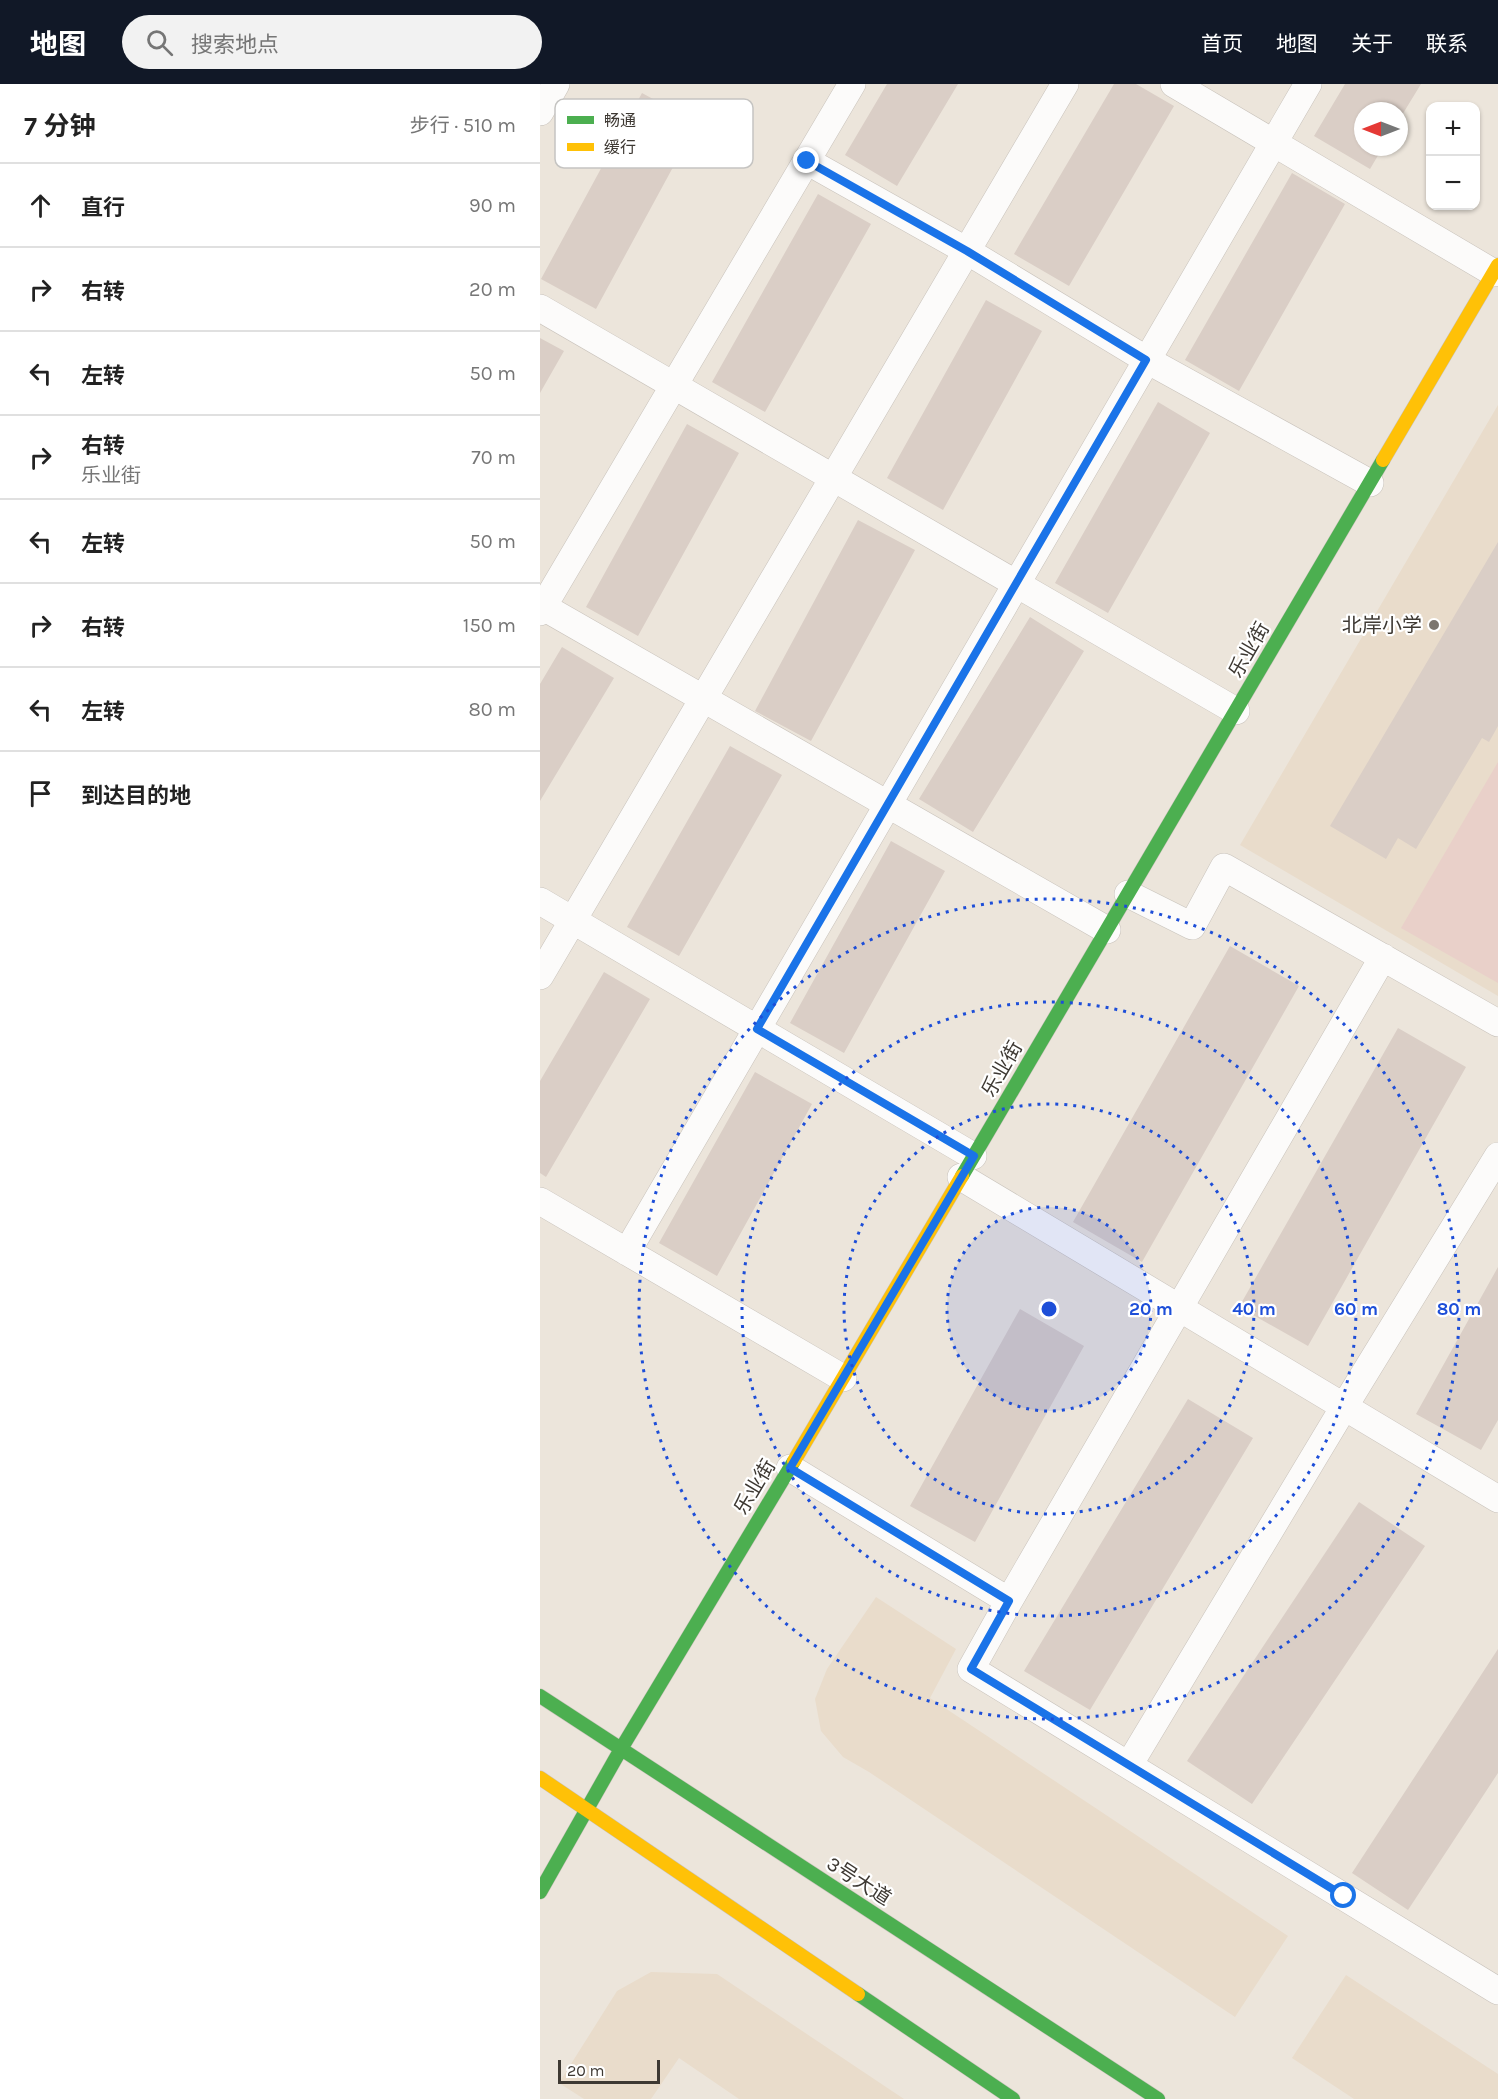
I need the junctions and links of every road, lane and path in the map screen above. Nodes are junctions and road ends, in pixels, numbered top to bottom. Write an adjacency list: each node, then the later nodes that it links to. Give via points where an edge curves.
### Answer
1 (556, 84): 6 (street)
2 (852, 84): 8 (street)
3 (1065, 84): 9 (street)
4 (1174, 84): 7 (street)
5 (1308, 84): 7 (street)
6 (540, 112)
7 (1274, 143): 10 (street); 12 (street)
8 (807, 161): 9 (street); 13 (street)
9 (967, 251): 12 (street); 14 (street)
10 (1496, 269): 15 (street, 乐业街)
11 (540, 308): 13 (street)
12 (1146, 360): 15 (street); 16 (street)
13 (673, 386): 14 (street); 17 (street)
14 (833, 478): 16 (street); 18 (street)
15 (1370, 483): 19 (street, 乐业街)
16 (1016, 584): 19 (street); 20 (street)
17 (541, 608): 18 (street)
18 (703, 698): 20 (street); 23 (street)
19 (1236, 711): 21 (street, 乐业街)
20 (888, 804): 24 (street); 28 (street)
21 (1128, 894): 24 (street, 乐业街); 25 (street, via 1192,926 1224,867)
22 (540, 901): 23 (street)
23 (573, 920): 26 (street); 28 (street)
24 (1107, 930): 30 (street, 乐业街)
25 (1383, 957): 27 (street); 33 (street)
26 (540, 976)
27 (1498, 1023)
28 (757, 1029): 30 (street); 32 (street)
29 (1498, 1156): 35 (street)
30 (968, 1167): 33 (street); 34 (street, 乐业街)
31 (540, 1201): 32 (street)
32 (627, 1252): 34 (street)
33 (1179, 1308): 35 (street); 38 (street)
34 (843, 1378): 36 (street, 乐业街)
35 (1344, 1407): 37 (street); 41 (street)
36 (790, 1468): 38 (street); 40 (street, 乐业街)
37 (1498, 1499)
38 (1009, 1601): 41 (street, via 971,1669)
39 (540, 1696): 40 (street, 3号大道)
40 (621, 1749): 43 (street, 乐业街); 47 (street, 3号大道)
41 (1130, 1765): 45 (street)
42 (540, 1778): 43 (street)
43 (588, 1810): 44 (street, 乐业街); 46 (street)
44 (540, 1892)
45 (1498, 1991)
46 (1013, 2099)
47 (1158, 2099)

